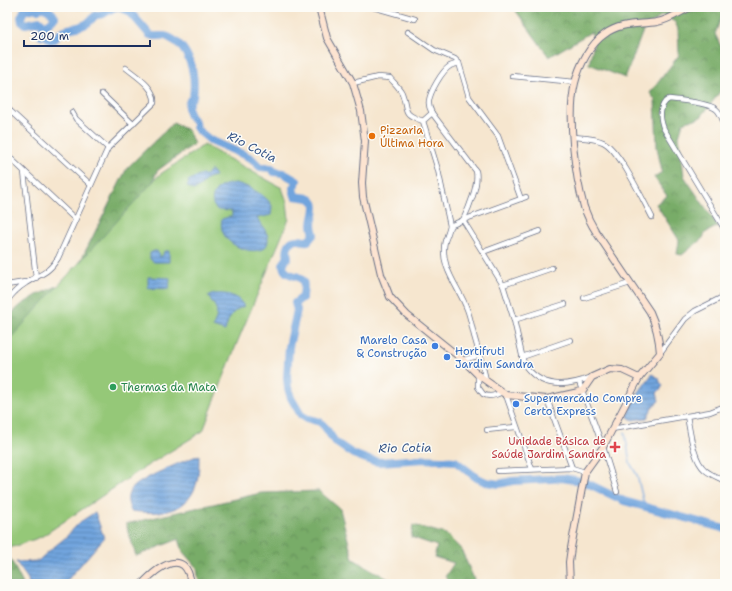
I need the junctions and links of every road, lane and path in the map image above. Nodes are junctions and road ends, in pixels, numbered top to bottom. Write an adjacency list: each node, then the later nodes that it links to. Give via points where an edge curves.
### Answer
1 (319, 7): 10 (street, via 327,38)
2 (373, 7): 4 (street)
3 (691, 7): 9 (street, via 658,22 627,24 604,34 588,54)
4 (415, 19)
5 (408, 32): 6 (street)
6 (459, 63): 14 (street, via 444,71 432,91 429,100); 24 (street, via 469,97 498,136)
7 (126, 68): 16 (street, via 145,84 154,97 152,105)
8 (512, 76): 9 (street)
9 (575, 82): 18 (street, via 572,102)
10 (353, 83): 15 (street, via 378,77 390,78 401,91 406,110 411,116); 48 (street, via 364,129 363,197 386,287 390,297 407,316)
11 (102, 94): 16 (street)
12 (7, 108): 22 (street)
13 (72, 112): 19 (street, via 76,119)
14 (432, 113): 15 (street); 27 (street, via 476,171 477,179)
15 (423, 121): 28 (street, via 438,170)
16 (133, 124): 19 (street)
17 (725, 126): 29 (street, via 719,112 711,107 669,99 662,106 661,118 664,129)
18 (573, 137): 25 (street, via 595,139 611,147); 35 (street, via 584,208 596,232)
19 (108, 148): 22 (street)
20 (7, 155): 21 (street)
21 (24, 172): 26 (street); 33 (street)
22 (91, 185): 26 (street)
23 (526, 197): 24 (street)
24 (521, 199): 27 (street)
25 (652, 217)
26 (76, 219): 33 (street, via 53,266)
27 (463, 220): 28 (street); 31 (street)
28 (450, 226): 46 (street, via 444,253 446,265 466,305)
29 (725, 230)
30 (540, 231): 31 (street)
31 (482, 252): 37 (street)
32 (552, 268): 37 (street)
33 (36, 278): 34 (street)
34 (27, 282): 36 (street); 38 (street)
35 (630, 282): 40 (street); 45 (street, via 654,320)
36 (8, 285): 38 (street)
37 (503, 285): 43 (street)
38 (13, 293): 41 (street)
39 (725, 296): 45 (street, via 685,319)
40 (584, 298)
41 (7, 301)
42 (565, 304): 43 (street)
43 (514, 320): 47 (street)
44 (571, 340): 47 (street)
45 (660, 353): 51 (street)
46 (481, 355): 48 (street); 52 (street)
47 (522, 357): 53 (street, via 528,369 545,382)
48 (463, 360): 49 (street)
49 (478, 375): 52 (street); 55 (street, via 478,387 483,394)
50 (592, 377): 51 (street, via 616,369); 53 (street); 54 (street)
51 (639, 378): 60 (street)
52 (486, 380): 55 (street)
53 (579, 382): 54 (street)
54 (582, 390): 56 (street); 62 (street)
55 (504, 394): 56 (street); 59 (street)
56 (547, 399): 63 (street)
57 (725, 406): 58 (street)
58 (687, 416): 60 (street); 67 (street, via 700,463 705,470)
59 (516, 426): 61 (street); 64 (street)
60 (612, 429): 62 (street)
61 (487, 430)
62 (603, 446): 66 (street); 68 (street)
63 (572, 468): 64 (street); 66 (street)
64 (532, 470): 65 (street)
65 (498, 471)
66 (584, 475): 71 (street, via 569,562)
67 (725, 481)
68 (617, 492)
69 (142, 584): 70 (street, via 163,566 175,563 183,565 188,571)
70 (191, 584)
71 (570, 584)

